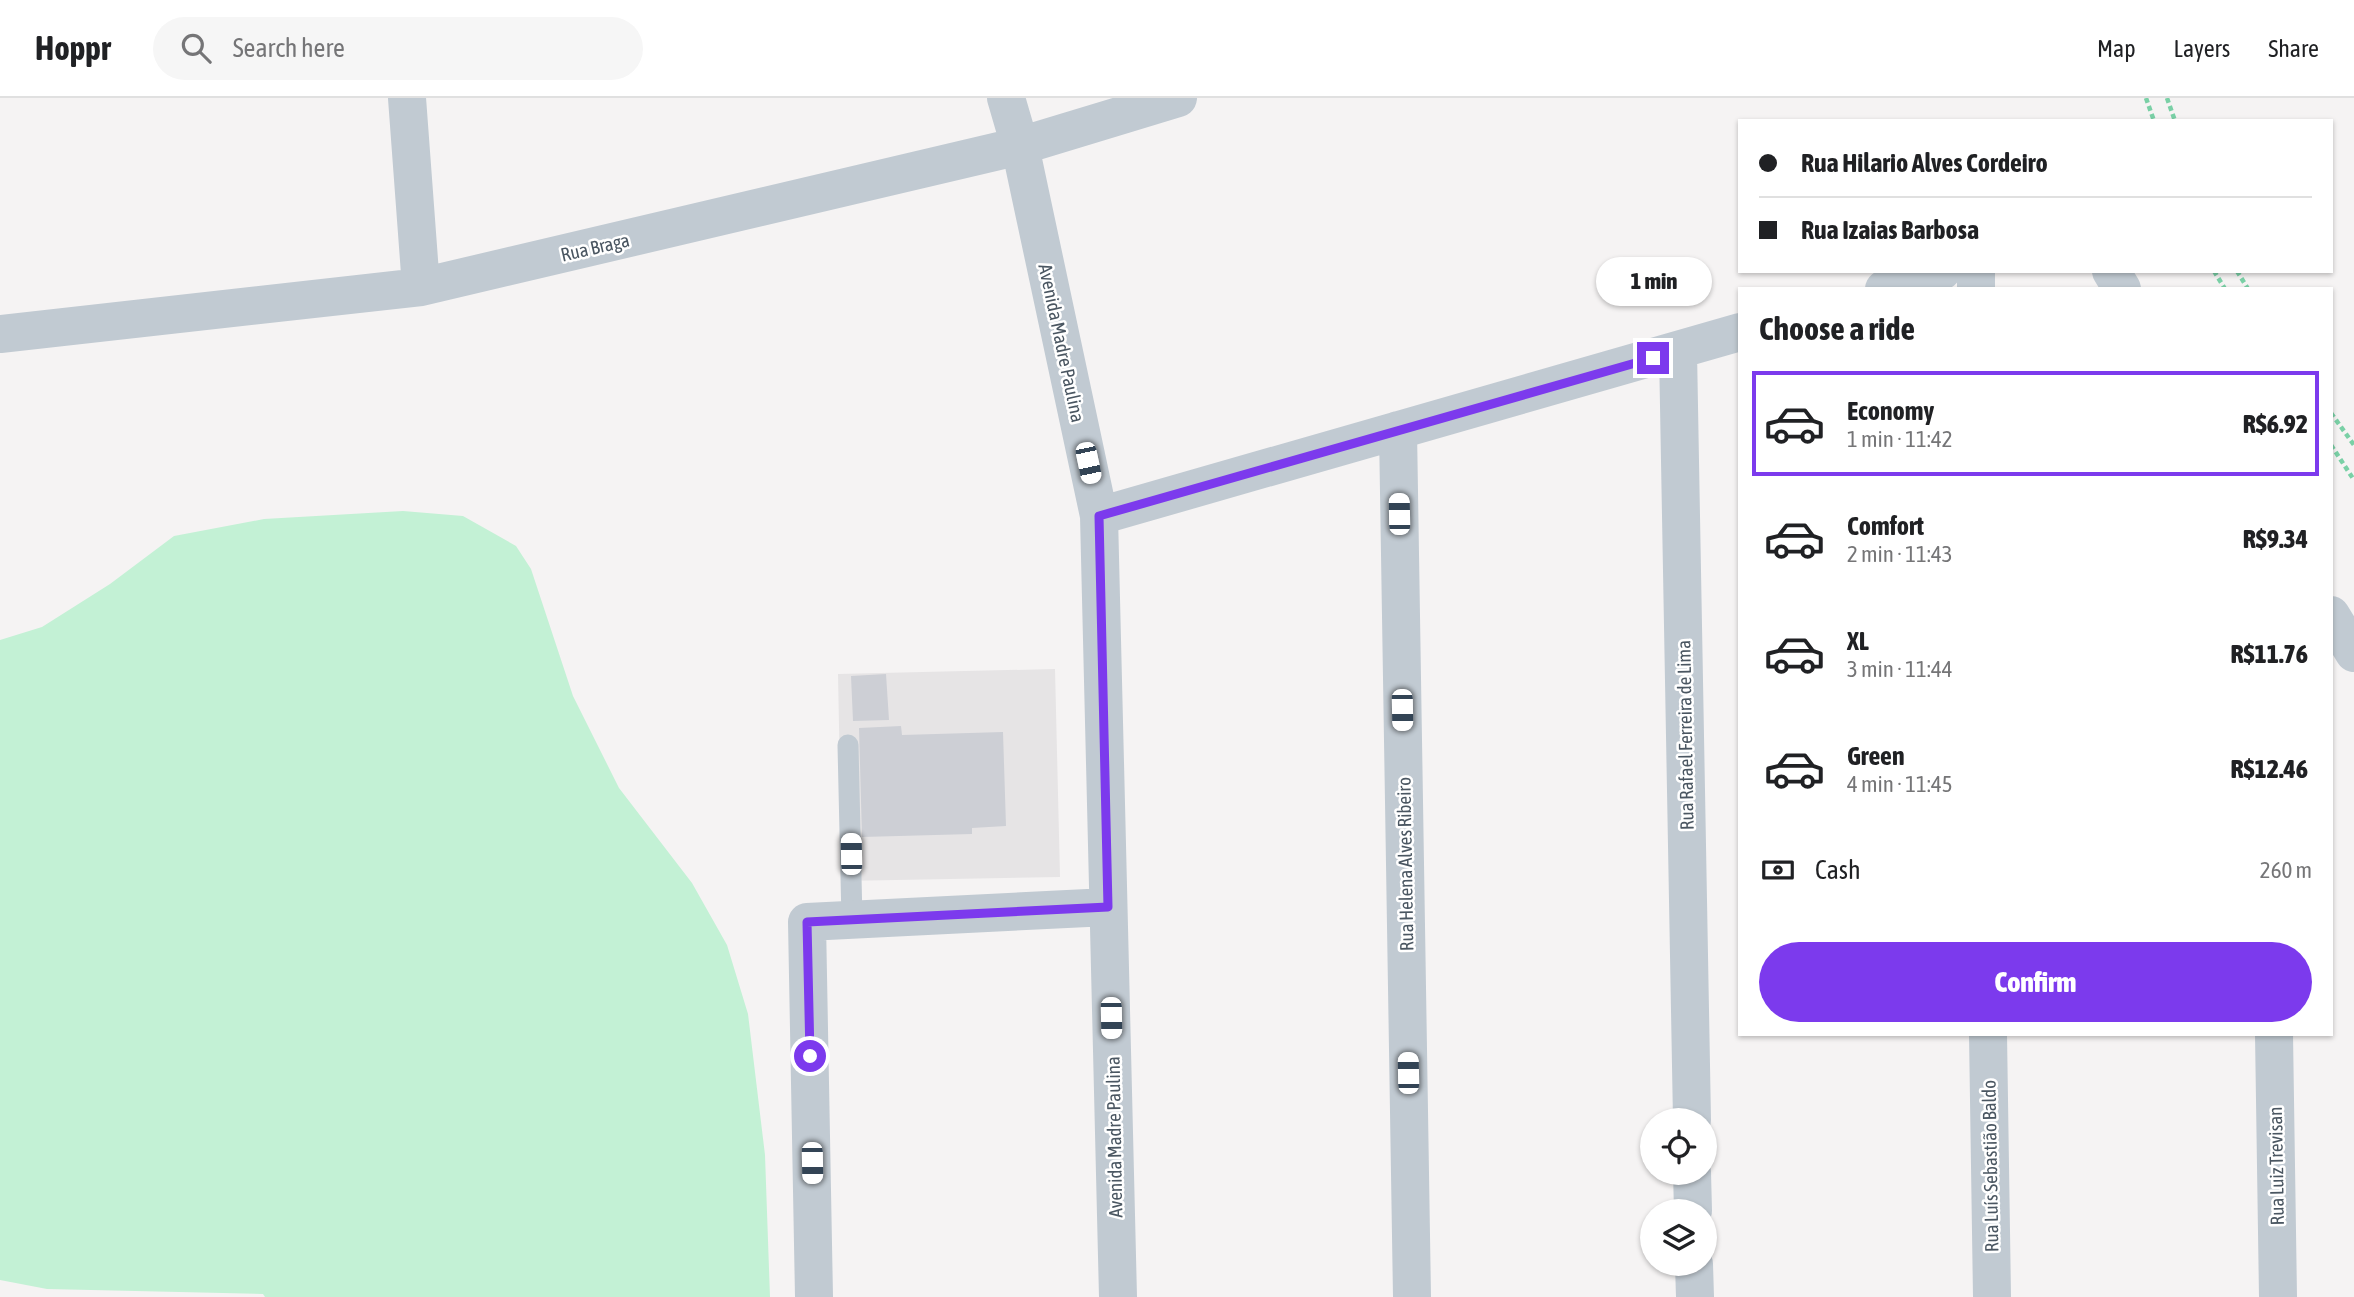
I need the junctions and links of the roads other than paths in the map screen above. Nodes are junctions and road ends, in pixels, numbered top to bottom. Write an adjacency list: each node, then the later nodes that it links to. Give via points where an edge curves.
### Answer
1 (407, 98): 6 (street)
2 (1006, 98): 4 (street, Avenida Madre Paulina)
3 (1178, 98): 4 (street, Rua Braga)
4 (1020, 146): 6 (street, Rua Braga); 12 (street, Avenida Madre Paulina)
5 (1936, 273): 7 (street)
6 (421, 287): 9 (street, Rua Braga)
7 (1890, 287)
8 (1738, 333): 10 (street)
9 (0, 334)
10 (1678, 351): 11 (street); 20 (street, Rua Rafael Ferreira de Lima)
11 (1398, 430): 12 (street); 24 (street, Rua Helena Alves Ribeiro)
12 (1099, 516): 16 (street, Avenida Madre Paulina)
13 (2333, 618): 14 (street)
14 (2354, 653)
15 (848, 745): 17 (lane)
16 (1108, 907): 17 (street); 23 (street, Avenida Madre Paulina)
17 (852, 920): 22 (street, via 807,922)
18 (1987, 1036): 26 (street, Rua Luís Sebastião Baldo)
19 (2274, 1036): 27 (street, Rua Luiz Trevisan)
20 (1692, 1108)
21 (1694, 1276): 25 (street)
22 (814, 1297)
23 (1118, 1297)
24 (1412, 1297)
25 (1695, 1297)
26 (1992, 1297)
27 (2278, 1297)

